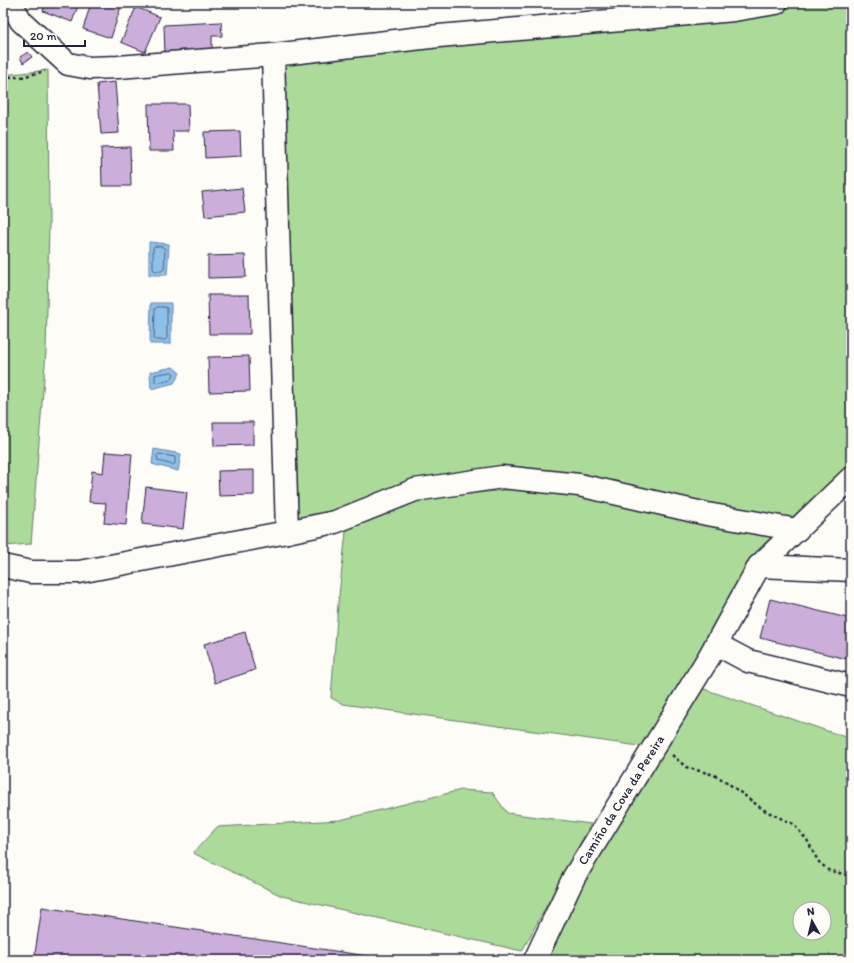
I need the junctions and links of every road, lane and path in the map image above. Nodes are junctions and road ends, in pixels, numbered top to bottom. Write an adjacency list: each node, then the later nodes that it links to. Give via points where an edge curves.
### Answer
1 (11, 3): 3 (street, via 21,21 68,64 90,68 118,67)
2 (776, 3): 3 (street)
3 (273, 55): 8 (street)
4 (22, 77): 5 (path)
5 (3, 78)
6 (851, 478): 7 (street, Camiño da Cova da Pereira)
7 (797, 530): 8 (street, via 707,514 579,485 502,477 415,490 335,522); 10 (street, Camiño da Cova da Pereira)
8 (287, 532): 9 (street, via 79,572 31,572)
9 (3, 566)
10 (759, 566): 11 (street); 12 (street, Camiño da Cova da Pereira)
11 (851, 570)
12 (716, 644): 13 (street, via 748,661); 14 (street, Camiño da Cova da Pereira)
13 (851, 686)
14 (657, 742): 15 (path, via 686,767 714,775 764,810 793,824 807,840 818,861 828,870); 16 (street, Camiño da Cova da Pereira, via 574,877)
15 (851, 876)
16 (535, 960)

